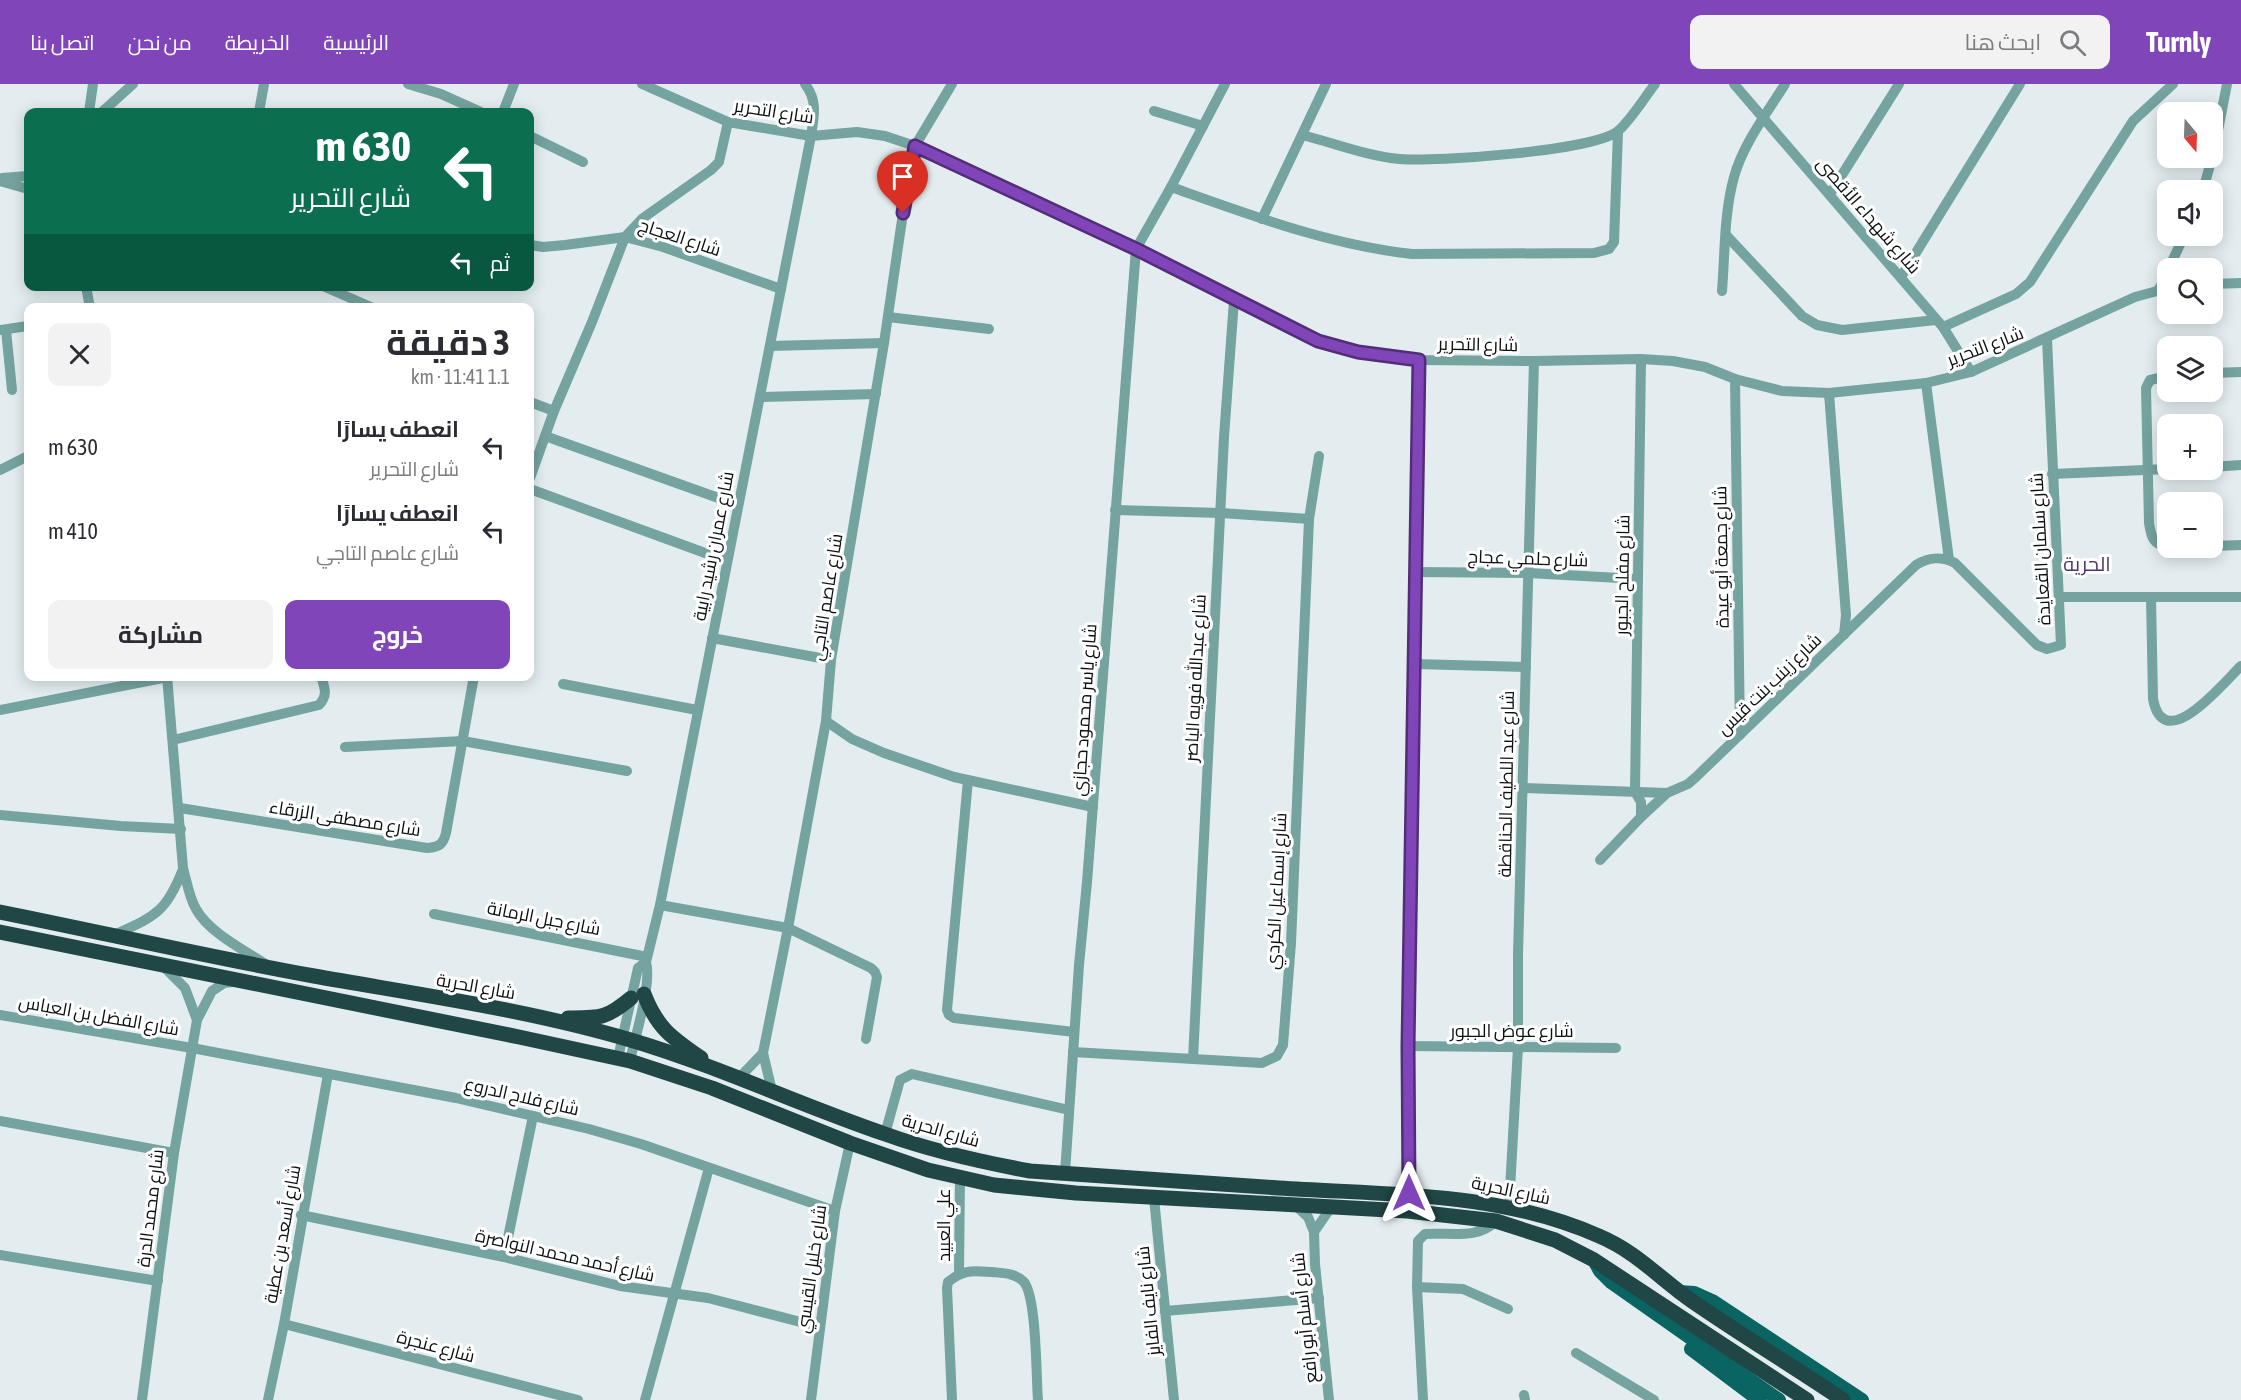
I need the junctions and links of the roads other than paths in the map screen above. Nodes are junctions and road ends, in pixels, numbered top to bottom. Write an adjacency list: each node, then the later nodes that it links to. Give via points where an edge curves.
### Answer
1 (93, 84): 18 (street)
2 (133, 84): 19 (street)
3 (264, 84): 20 (street)
4 (408, 84): 21 (street)
5 (514, 84): 22 (street)
6 (642, 84): 25 (street, شارع التحرير)
7 (805, 84): 29 (street, شارع عمران رشيد رابية, via 815,102)
8 (952, 84): 31 (street, شارع عاصم التاجي)
9 (1225, 84): 26 (street)
10 (1326, 84): 28 (street)
11 (1655, 84): 27 (street)
12 (1734, 84): 24 (street, شارع شهداء الأقصى)
13 (1785, 84): 24 (street)
14 (1899, 84): 38 (street)
15 (2020, 84): 44 (street)
16 (2173, 84): 54 (street, via 2133,121 2030,282 2016,294)
17 (2227, 84): 35 (street)
18 (90, 108)
19 (106, 108)
20 (260, 108)
21 (472, 108)
22 (505, 108)
23 (1154, 111): 26 (street)
24 (1764, 118): 38 (street, شارع شهداء الأقصى); 40 (street, via 1734,176)
25 (728, 122): 29 (street, شارع التحرير); 41 (street, via 719,162 643,218)
26 (1203, 126): 36 (street)
27 (1618, 132): 28 (street, via 1571,145 1456,159 1401,159); 39 (street, via 1614,242 1602,251 1388,252 1330,240)
28 (1302, 135): 39 (street)
29 (812, 136): 31 (street, شارع التحرير, via 857,132); 47 (street, شارع عمران رشيد رابية)
30 (534, 138): 32 (street)
31 (915, 146): 43 (street, شارع التحرير); 53 (street, شارع عاصم التاجي)
32 (583, 162)
33 (24, 177): 34 (street)
34 (0, 180): 37 (street)
35 (2206, 180)
36 (1171, 187): 39 (street); 43 (street)
37 (24, 188)
38 (1830, 194): 44 (street, شارع شهداء الأقصى)
39 (1262, 219)
40 (1726, 235): 49 (street); 54 (street, via 1802,316 1818,325 1842,330)
41 (625, 237): 42 (street, شارع العجاج); 47 (street, شارع العجاج); 75 (street)
42 (534, 246)
43 (1136, 249): 51 (street, شارع التحرير); 88 (street, شارع ياسر محمود حجازي)
44 (1901, 277): 54 (street, شارع شهداء الأقصى)
45 (2241, 283): 46 (street)
46 (2223, 284)
47 (781, 289): 60 (street, شارع عمران رشيد رابية)
48 (334, 291): 52 (street)
49 (1722, 291)
50 (2157, 291): 58 (street, شارع التحرير, via 2135,297)
51 (1234, 300): 62 (street, شارع التحرير, via 1326,343 1358,352); 89 (street, شارع عبدالله فويه الباصر)
52 (359, 303)
53 (888, 316): 56 (street); 59 (street, شارع عاصم التاجي)
54 (1940, 323): 64 (street, شارع شهداء الأقصى)
55 (24, 327): 57 (street)
56 (989, 329)
57 (3, 330): 70 (street)
58 (2047, 339): 64 (street, شارع التحرير); 85 (street, شارع سلمان القعايدة)
59 (884, 343): 60 (street); 72 (street, شارع عاصم التاجي)
60 (770, 346): 73 (street, شارع عمران رشيد رابية)
61 (1641, 359): 63 (street, شارع التحرير); 68 (street, شارع التحرير, via 1690,363); 98 (street, شارع مفلح الجبور)
62 (1419, 360): 63 (street, شارع التحرير); 96 (street)
63 (1534, 362): 97 (street, شارع عبد اللطيف الحناقطة)
64 (1971, 372): 69 (street, شارع التحرير)
65 (2241, 372): 66 (street)
66 (2223, 373)
67 (2157, 378): 83 (street, via 2150,380 2146,388)
68 (1736, 379): 71 (street, شارع التحرير, via 1782,391); 116 (street, شارع جمعة أبو عيدة)
69 (1926, 383): 71 (street, شارع التحرير); 94 (street)
70 (12, 390)
71 (1829, 393): 102 (street, شارع زينب بنت قيس, via 1846,615)
72 (876, 394): 73 (street); 104 (street, شارع عاصم التاجي)
73 (760, 397): 87 (street, شارع عمران رشيد رابية)
74 (534, 404): 75 (street)
75 (554, 411): 76 (street)
76 (545, 436): 81 (street); 87 (street)
77 (1319, 456): 90 (street, شارع إسماعيل الكردي)
78 (24, 458): 82 (street)
79 (2241, 465): 80 (street)
80 (2223, 466)
81 (534, 467)
82 (0, 470)
83 (2147, 470): 84 (street); 85 (street); 91 (street, via 2151,534)
84 (2157, 470)
85 (2052, 474): 99 (street, شارع سلمان القعايدة)
86 (534, 490): 95 (street)
87 (738, 504): 95 (street, شارع عمران رشيد رابية)
88 (1115, 510): 89 (street); 125 (street, شارع ياسر محمود حجازي)
89 (1221, 513): 90 (street); 155 (street, شارع عبدالله فويه الباصر)
90 (1309, 519): 155 (street, شارع إسماعيل الكردي, via 1283,1045 1277,1056 1262,1063)
91 (2157, 543)
92 (2241, 544): 93 (street)
93 (2223, 545)
94 (1949, 560): 99 (street, شارع سلمان القعايدة, via 2042,648 2061,645); 102 (street, via 1929,559 1916,565)
95 (727, 561): 103 (street, شارع عمران رشيد رابية)
96 (1416, 572): 97 (street, شارع حلمي عجاج); 105 (street)
97 (1528, 573): 98 (street, شارع حلمي عجاج); 107 (street, شارع عبد اللطيف الحناقطة)
98 (1638, 579): 123 (street, شارع مفلح الجبور)
99 (2059, 597): 100 (street)
100 (2151, 597): 101 (street); 106 (street, via 2153,699 2160,718 2175,722 2190,714)
101 (2241, 597)
102 (1844, 635): 116 (street, شارع زينب بنت قيس)
103 (712, 638): 104 (street); 114 (street, شارع عمران رشيد رابية)
104 (831, 660): 115 (street, شارع عاصم التاجي)
105 (1415, 664): 107 (street); 149 (street)
106 (2241, 666)
107 (1526, 667): 122 (street, شارع عبد اللطيف الحناقطة)
108 (149, 681): 113 (street)
109 (170, 681): 117 (street)
110 (323, 681): 117 (street, via 326,692 319,705)
111 (473, 681): 118 (street, شارع مصطفى الزرقاء)
112 (563, 684): 114 (street)
113 (0, 710)
114 (697, 710): 132 (street, شارع عمران رشيد رابية)
115 (826, 721): 121 (street, via 852,739 884,753); 135 (street, شارع عاصم التاجي)
116 (1740, 735): 124 (street, شارع زينب بنت قيس, via 1696,777)
117 (173, 740): 126 (street)
118 (463, 741): 119 (street); 120 (street); 126 (street, شارع مصطفى الزرقاء, via 446,834 437,847)
119 (345, 747)
120 (627, 771)
121 (968, 780): 125 (street); 146 (street, via 949,1015)
122 (1524, 788): 123 (street); 150 (street, شارع عبد اللطيف الحناقطة)
123 (1635, 792): 124 (street); 128 (street, شارع مفلح الجبور, via 1641,802)
124 (1667, 794): 128 (street, شارع زينب بنت قيس)
125 (1093, 807): 146 (street, شارع ياسر محمود حجازي)
126 (180, 808): 129 (street)
127 (0, 815): 129 (street)
128 (1641, 817): 130 (street, شارع زينب بنت قيس)
129 (181, 829): 131 (street)
130 (1599, 860)
131 (183, 868): 137 (street, via 176,887 157,913); 140 (street, via 197,911 227,939)
132 (660, 905): 135 (street); 138 (street, شارع عمران رشيد رابية)
133 (0, 912): 137 (highway, شارع الحرية)
134 (434, 914): 138 (street, شارع جبل الرمانة)
135 (789, 928): 147 (street, via 875,972); 154 (street, شارع عاصم التاجي)
136 (0, 932): 139 (highway, شارع الحرية)
137 (114, 935): 140 (highway, شارع الحرية)
138 (647, 959): 142 (street, شارع عمران رشيد رابية, via 648,970)
139 (162, 966): 141 (highway, شارع الحرية); 145 (street, شارع محمد الدرة, via 185,988)
140 (273, 968): 144 (highway, شارع الحرية)
141 (240, 982): 145 (street, شارع محمد الدرة, via 224,983 212,991); 156 (highway, شارع الحرية)
142 (638, 996): 144 (highway, via 599,1018); 148 (street, شارع عمران رشيد رابية); 157 (highway, via 675,1041)
143 (0, 1015): 151 (street, شارع الفضل بن العباس)
144 (548, 1018): 148 (highway, شارع الحرية)
145 (196, 1020): 151 (street, شارع محمد الدرة)
146 (1074, 1032): 153 (street, شارع ياسر محمود حجازي)
147 (866, 1039)
148 (629, 1040): 156 (street, شارع عمران رشيد رابية); 157 (highway, شارع الحرية)
149 (1408, 1046): 150 (street, شارع عوض الجبور); 170 (street)
150 (1518, 1047): 152 (street, شارع عوض الجبور); 174 (street, شارع عبد اللطيف الحناقطة)
151 (192, 1048): 158 (street, شارع فلاح الدروع); 166 (street, شارع محمد الدرة)
152 (1616, 1048)
153 (1073, 1052): 155 (street, شارع إسماعيل الكردي); 161 (street, شارع ياسر محمود حجازي)
154 (763, 1053): 159 (street); 160 (street, شارع عاصم التاجي)
155 (1193, 1059)
156 (624, 1060): 165 (highway, شارع الحرية, via 712,1088)
157 (715, 1069): 159 (highway, شارع الحرية)
158 (327, 1074): 162 (street, شارع فلاح الدروع); 176 (street, شارع أسعد بن عطية)
159 (739, 1078): 160 (highway, شارع الحرية)
160 (772, 1091): 164 (highway, شارع الحرية)
161 (1069, 1110): 164 (street, via 912,1074 900,1080); 168 (street, شارع ياسر محمود حجازي)
162 (533, 1116): 167 (street, شارع فلاح الدروع, via 641,1144); 180 (street)
163 (0, 1121): 166 (street)
164 (885, 1134): 168 (highway, شارع الحرية, via 976,1161)
165 (850, 1143): 169 (highway, شارع الحرية); 175 (street, شارع خليل القيسي)
166 (174, 1153): 183 (street, شارع محمد الدرة)
167 (709, 1168): 175 (street, شارع فلاح الدروع); 186 (street)
168 (1065, 1173): 170 (highway, شارع الحرية)
169 (960, 1178): 171 (highway, شارع الحرية, via 1028,1190); 182 (street, علي العبيد)
170 (1409, 1193): 174 (highway, شارع الحرية)
171 (1154, 1198): 172 (highway, شارع الحرية); 189 (street, شارع نايف الفايز)
172 (1294, 1205): 173 (highway, شارع الحرية); 178 (street, شارع أسلم أبو رافع, via 1308,1217)
173 (1332, 1206): 177 (highway, شارع الحرية); 178 (street, شارع أسلم أبو رافع)
174 (1509, 1207): 185 (highway, شارع الحرية, via 1606,1239 1638,1257)
175 (835, 1211): 192 (street, شارع خليل القيسي)
176 (301, 1215): 180 (street, شارع أحمد محمد النواصرة); 191 (street, شارع أسعد بن عطية)
177 (1496, 1221): 181 (highway, شارع الحرية, via 1555,1240); 184 (street, via 1478,1233 1421,1237 1417,1246)
178 (1314, 1232): 187 (street, شارع أسلم أبو رافع)
179 (0, 1255): 183 (street)
180 (504, 1257): 186 (street, شارع أحمد محمد النواصرة, via 609,1284)
181 (1593, 1260): 190 (main road, via 1603,1275); 207 (highway, شارع الحرية)
182 (959, 1273): 199 (street, via 948,1281 947,1288); 200 (street, via 1012,1274 1026,1285)
183 (158, 1281): 194 (street, شارع محمد الدرة)
184 (1417, 1287): 188 (street, via 1463,1289); 203 (street)
185 (1679, 1292): 208 (highway, شارع الحرية); 209 (main road, via 1694,1293 1714,1302)
186 (675, 1295): 192 (street, شارع أحمد محمد النواصرة, via 708,1298); 197 (street)
187 (1319, 1298): 189 (street); 202 (street, شارع أسلم أبو رافع)
188 (1508, 1309)
189 (1165, 1311): 201 (street, شارع نايف الفايز)
190 (1666, 1321): 205 (main road, via 1689,1348); 206 (main road)
191 (284, 1324): 195 (street, شارع أسعد بن عطية); 196 (street, شارع عنجرة)
192 (820, 1328): 198 (street, شارع خليل القيسي)
193 (1576, 1353): 204 (street)
194 (142, 1400)
195 (268, 1400)
196 (578, 1400)
197 (645, 1400)
198 (811, 1400)
199 (952, 1400)
200 (1038, 1400)
201 (1174, 1400)
202 (1329, 1400)
203 (1423, 1400)
204 (1654, 1400)
205 (1759, 1400)
206 (1779, 1400)
207 (1807, 1400)
208 (1843, 1400)
209 (1862, 1400)

